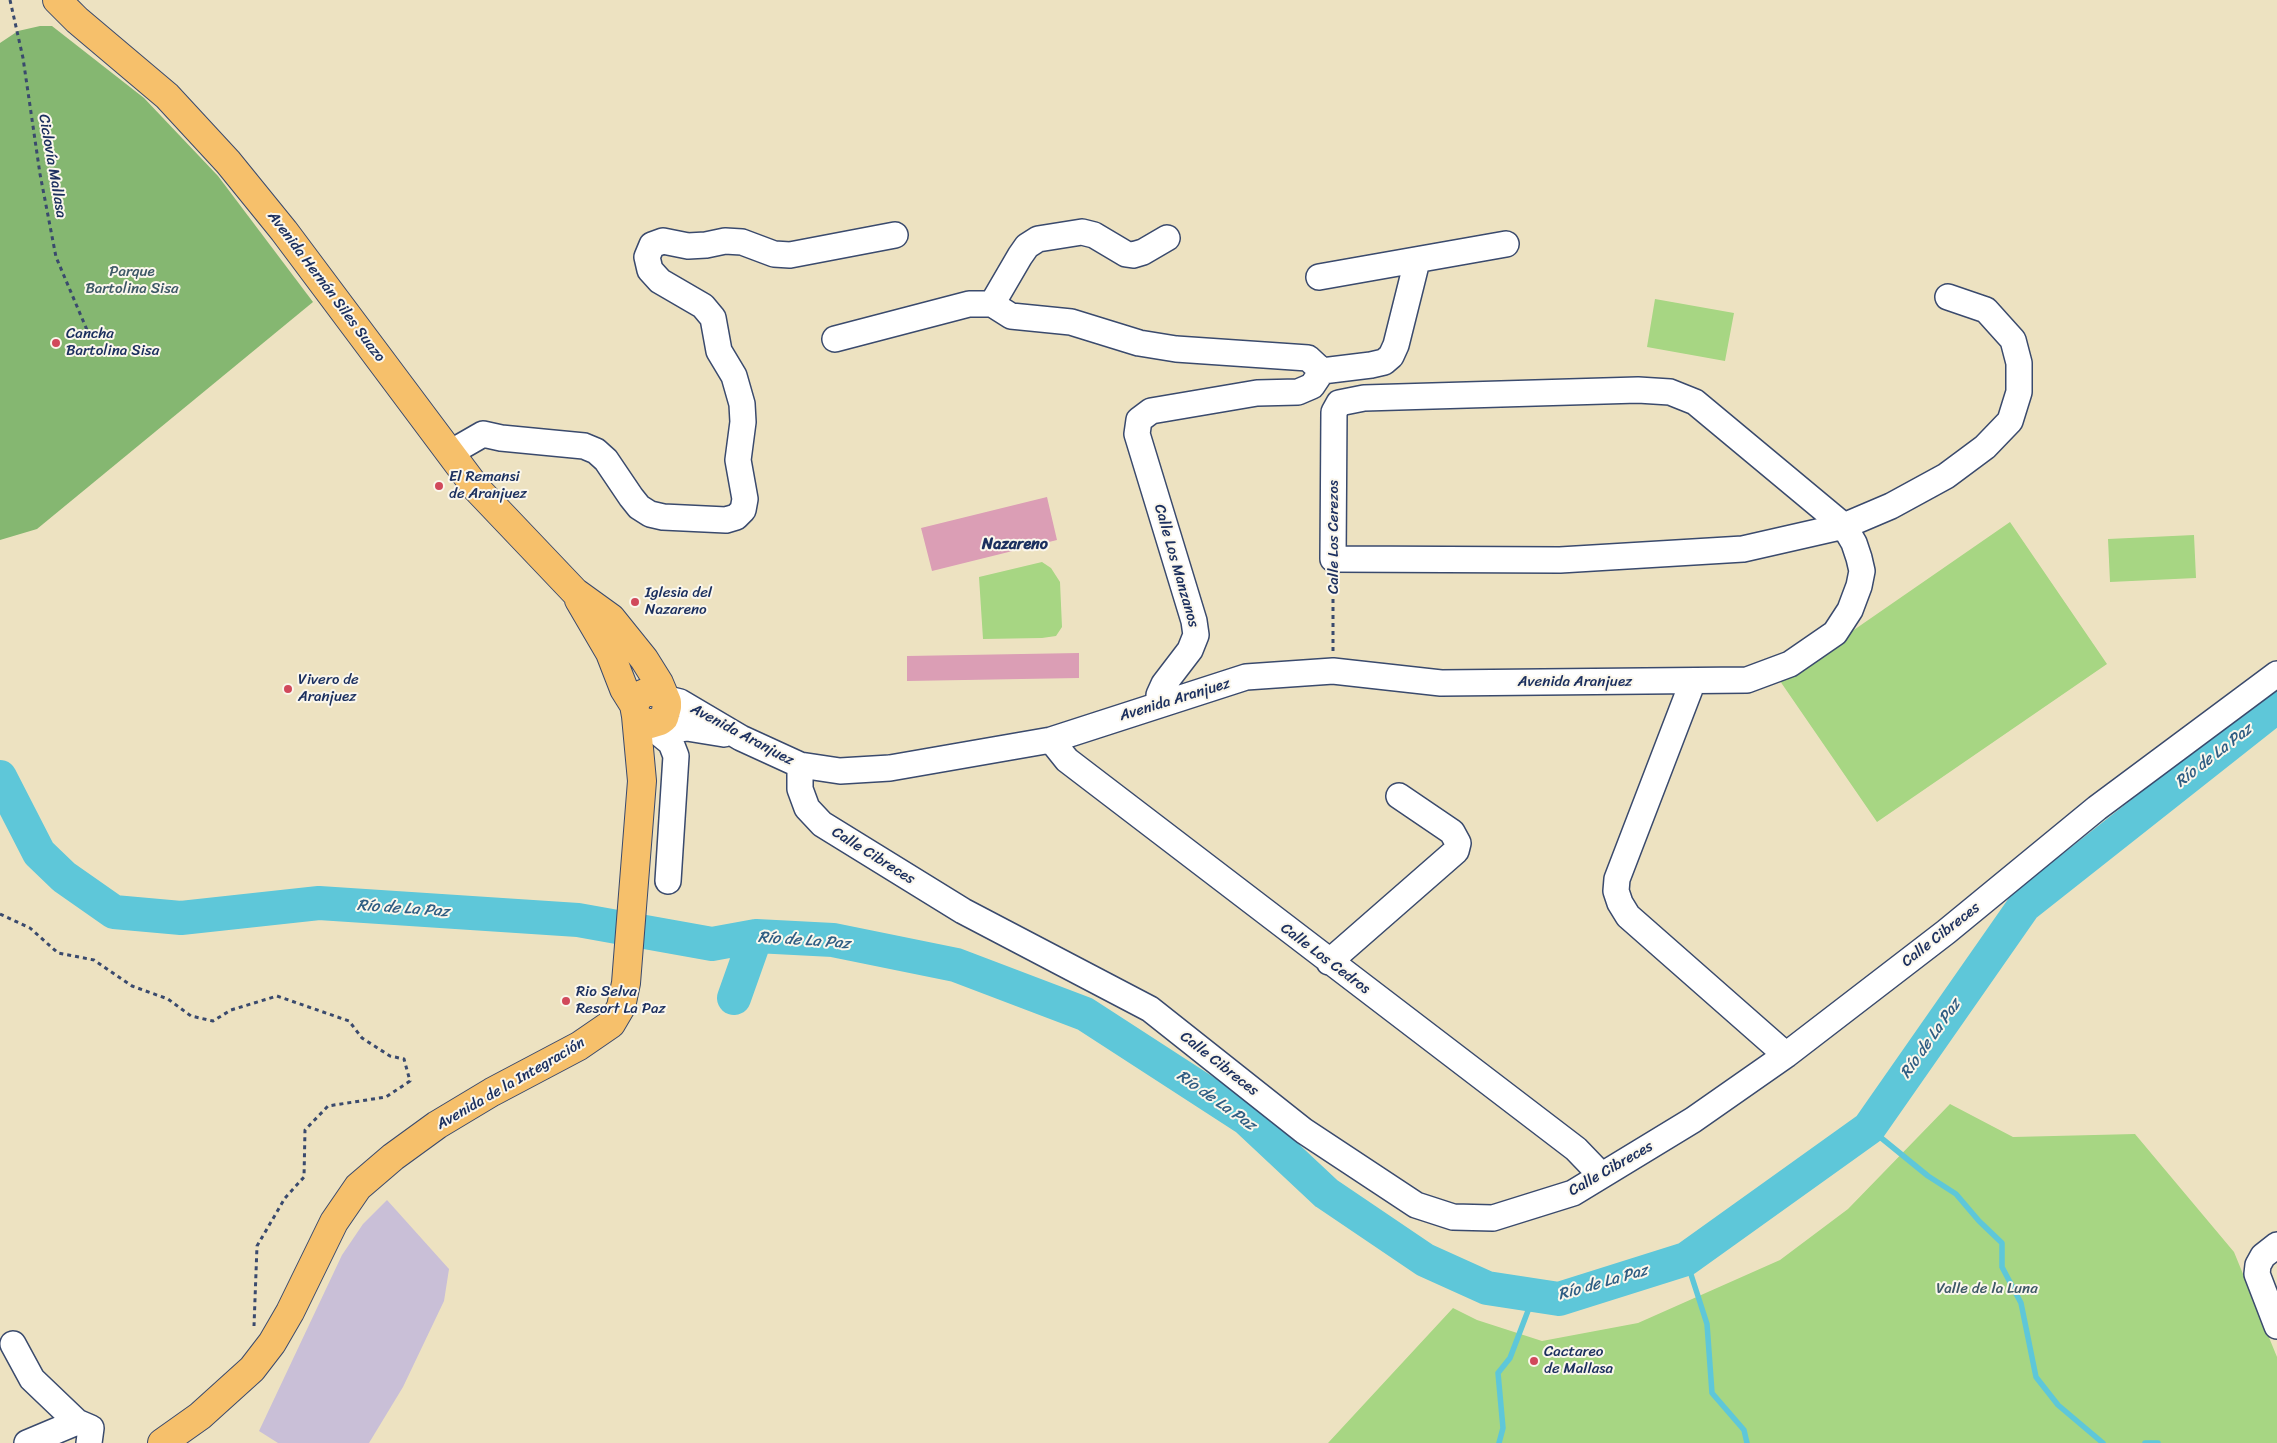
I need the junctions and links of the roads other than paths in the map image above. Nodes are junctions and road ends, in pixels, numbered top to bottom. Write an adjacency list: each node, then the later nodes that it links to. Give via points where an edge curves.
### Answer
1 (58, 0): 12 (main road, Avenida Hernán Siles Suazo, via 76,20 167,96 228,162 284,231)
2 (895, 235): 12 (street, via 790,255 774,254 742,242 725,240 706,245 663,242 652,245 647,257 650,270 660,281 703,306 712,318 719,351 734,376 742,404 738,460 745,499 743,510 736,517 726,520 650,514 639,507 606,460 584,446 483,434)
3 (1167, 238): 8 (street, via 1134,255 1082,232 1038,239 1027,246)
4 (1506, 244): 5 (street)
5 (1416, 261): 6 (street); 10 (street, via 1391,356 1384,362 1371,365)
6 (1320, 277)
7 (1948, 297): 13 (street, via 1986,310 2013,340 2019,362 2019,392 2010,421 1985,447 1946,476 1891,506)
8 (992, 304): 9 (street, via 969,304); 10 (street, via 1011,316 1071,322 1139,343 1176,349 1308,358)
9 (835, 339)
10 (1322, 371): 17 (street, Calle Los Manzanos, via 1312,386 1298,392 1257,393 1151,411 1139,420 1137,434 1196,635 1190,650 1164,684)
11 (1339, 403): 13 (street, Avenida Aranjuez, via 1364,398 1638,390 1670,392 1695,402); 13 (street, Calle Los Cerezos, via 1334,412 1334,559 1560,560 1734,549)
12 (450, 452): 14 (main road, Avenida Hernán Siles Suazo, via 477,489)
13 (1844, 526): 16 (street, Avenida Aranjuez, via 1854,543 1862,571 1850,610 1834,633 1790,664 1747,680)
14 (575, 592): 18 (main road, Avenida Hernán Siles Suazo, via 610,653); 19 (main road, Avenida Hernán Siles Suazo, via 611,618 644,659 659,683)
15 (2277, 674): 27 (street, Calle Cibreces, via 2097,808 1946,932)
16 (1693, 681): 17 (street, Avenida Aranjuez, via 1441,683 1333,671 1246,677); 27 (street, via 1617,879 1616,891 1628,916)
17 (1159, 705): 21 (street, Avenida Aranjuez)
18 (636, 710): 19 (main road, via 636,699 645,692 656,692); 23 (main road, Avenida de la Integración)
19 (664, 715): 20 (street, via 670,730 687,728); 20 (street, Avenida Aranjuez, via 680,702); 23 (main road, Avenida de la Integración); 25 (street, via 676,756)
20 (741, 738): 22 (street, Avenida Aranjuez)
21 (1051, 740): 22 (street, Avenida Aranjuez, via 890,768 840,771); 26 (street, Calle Los Cedros, via 1067,760)
22 (800, 765): 28 (street, Calle Cibreces, via 800,790 806,808 822,824 963,911 1150,1009 1304,1131 1416,1205 1453,1217 1493,1218 1573,1194)
23 (642, 781): 34 (main road, Avenida de la Integración, via 626,983 621,1007 612,1024 579,1046 437,1125 358,1187 334,1222 272,1344 252,1369 200,1416)
24 (1399, 796): 26 (street, via 1452,832 1458,843 1456,851)
25 (668, 881)
26 (1329, 962): 28 (street, Calle Los Cedros, via 1576,1148)
27 (1786, 1055): 28 (street, Calle Cibreces, via 1693,1120)
28 (1601, 1175)
29 (2277, 1245): 30 (street, via 2263,1256 2257,1274)
30 (2277, 1326)
31 (13, 1344): 32 (street, via 32,1379)
32 (83, 1433): 33 (street)
33 (27, 1443)
34 (162, 1443)

